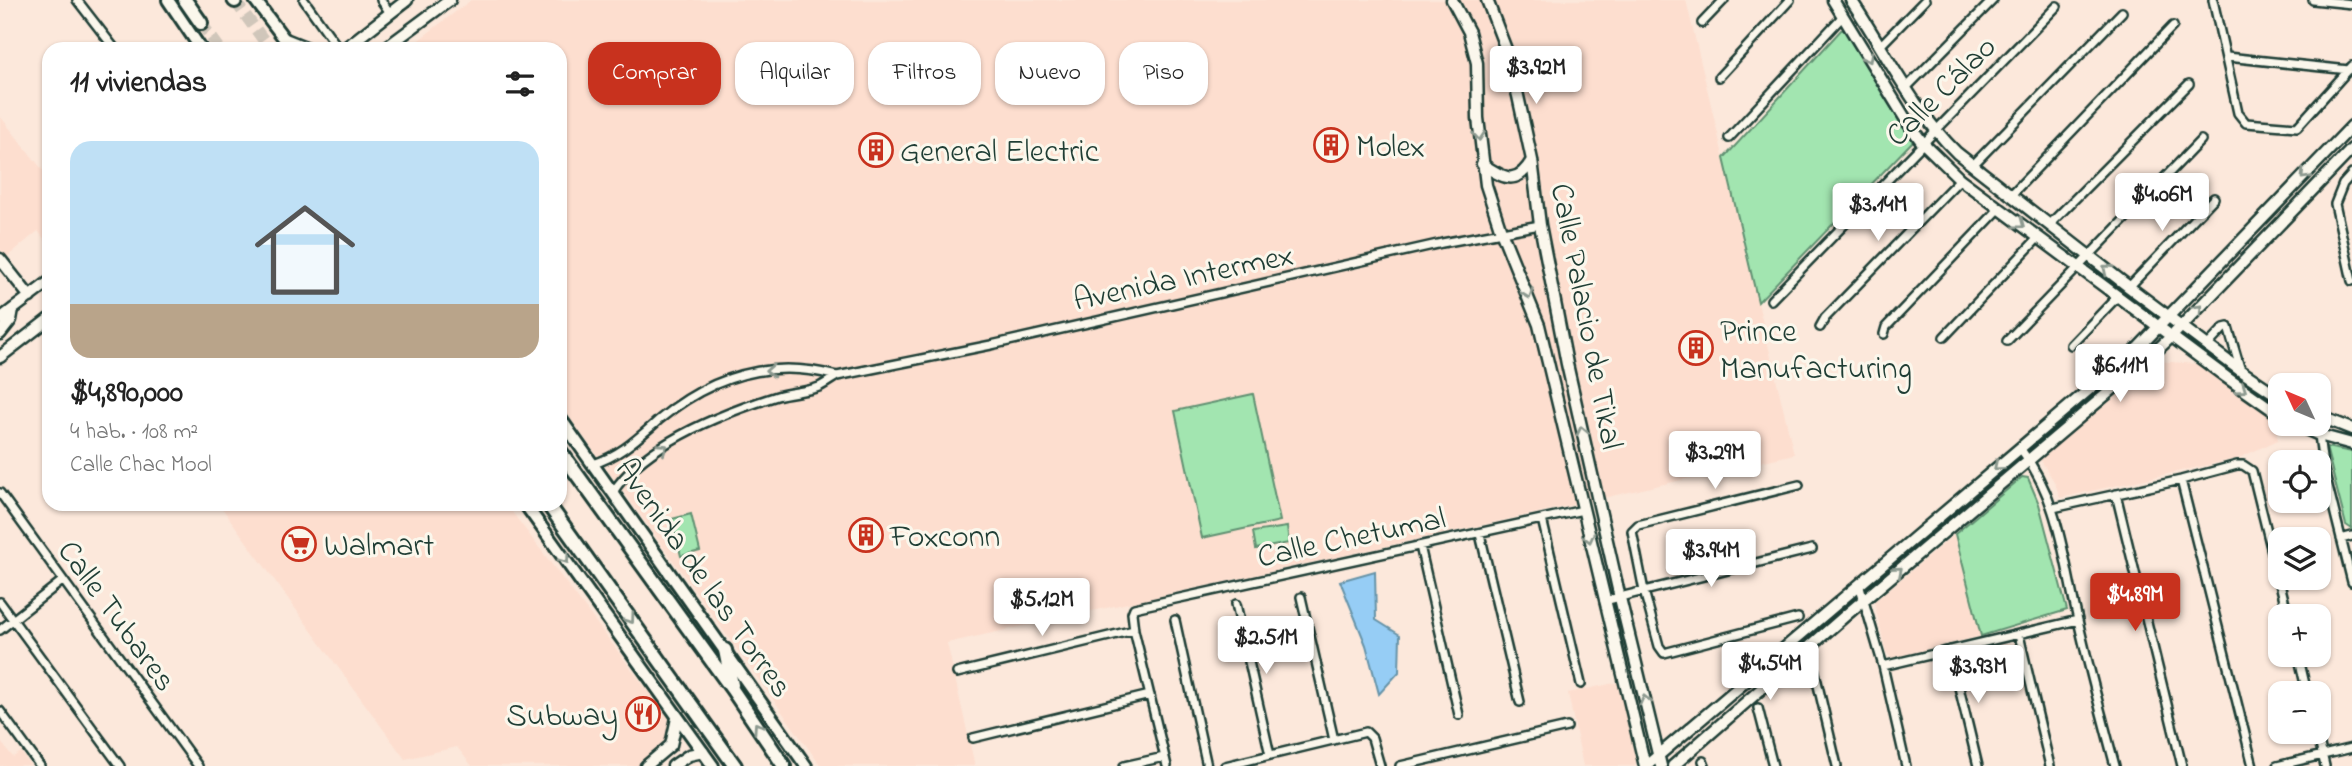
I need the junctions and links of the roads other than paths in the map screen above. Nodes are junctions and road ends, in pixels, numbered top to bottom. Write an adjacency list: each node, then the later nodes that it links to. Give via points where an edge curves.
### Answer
1 (76, 0): 28 (street)
2 (167, 0): 29 (main road)
3 (185, 0): 24 (highway)
4 (255, 0): 27 (main road)
5 (304, 0): 32 (street)
6 (381, 0): 22 (street)
7 (407, 0): 22 (main road)
8 (1452, 0): 48 (main road, Calle Palacio de Tikal, one-way to 48, via 1475,47)
9 (1486, 0): 47 (main road, Calle Palacio de Tikal, via 1507,52)
10 (1724, 0): 25 (street)
11 (1790, 0): 38 (street)
12 (1833, 0): 23 (main road)
13 (1925, 0): 35 (street)
14 (1993, 0): 40 (street)
15 (2214, 0): 36 (street)
16 (2313, 0): 19 (street)
17 (447, 1): 34 (main road)
18 (1854, 1): 35 (main road)
19 (2352, 4)
20 (2057, 5): 42 (street, Calle Cálao)
21 (2122, 12): 49 (street)
22 (390, 13): 33 (main road)
23 (1843, 16): 43 (street); 45 (main road, one-way to 45)
24 (201, 23)
25 (1702, 23)
26 (2173, 26): 52 (street)
27 (285, 39): 30 (main road); 31 (main road)
28 (109, 42)
29 (196, 42)
30 (287, 42)
31 (292, 42)
32 (334, 42)
33 (354, 42)
34 (393, 42)
35 (1880, 46): 40 (main road)
36 (2227, 57): 37 (street); 37 (street, via 2238,113 2250,125 2297,127)
37 (2350, 68)
38 (1719, 77)
39 (2189, 84): 55 (street)
40 (1906, 88): 42 (main road)
41 (2352, 126): 69 (main road, one-way to 69)
42 (1934, 131): 45 (street, Calle Cálao); 49 (main road)
43 (1730, 138)
44 (2201, 140): 59 (street)
45 (1922, 142): 51 (main road); 67 (street, Calle Cálao)
46 (2352, 149): 72 (main road, one-way to 46)
47 (1532, 160): 48 (main road, via 1523,174 1504,178); 56 (main road, Calle Palacio de Tikal)
48 (1482, 164): 57 (main road, Calle Palacio de Tikal)
49 (1972, 166): 52 (main road)
50 (2352, 174): 62 (street, via 2335,204)
51 (1960, 179): 54 (main road); 73 (street)
52 (2010, 196): 55 (main road)
53 (2214, 198): 63 (street)
54 (1999, 209): 58 (main road, one-way to 58); 76 (street)
55 (2050, 224): 59 (main road)
56 (1540, 225): 57 (street, Avenida Intermex); 117 (main road, Calle Palacio de Tikal, one-way to 56)
57 (1501, 232): 84 (street, Avenida Intermex); 103 (main road, Calle Palacio de Tikal, one-way to 103, via 1539,324)
58 (2038, 238): 61 (main road); 78 (street)
59 (2090, 255): 61 (street); 63 (main road, one-way to 59)
60 (0, 259): 66 (main road)
61 (2078, 267): 65 (main road); 79 (street)
62 (2352, 281)
63 (2129, 287): 69 (main road)
64 (42, 288): 66 (main road)
65 (2118, 296): 74 (main road); 80 (street)
66 (30, 297): 68 (main road)
67 (1771, 300)
68 (13, 309): 70 (main road); 75 (main road, via 12,320)
69 (2168, 316): 72 (main road); 74 (main road)
70 (0, 319)
71 (42, 324): 82 (main road)
72 (2182, 326): 77 (main road); 81 (main road)
73 (1820, 327)
74 (2159, 327): 77 (main road); 93 (main road)
75 (0, 334)
76 (1884, 334)
77 (2172, 336): 86 (main road, one-way to 86); 94 (main road)
78 (1944, 337)
79 (2007, 341)
80 (2071, 345)
81 (2207, 346): 83 (main road); 83 (street, via 2228,327)
82 (0, 357)
83 (2242, 371): 85 (main road)
84 (838, 376): 96 (street, Avenida Intermex, one-way to 96, via 818,371 768,371 720,381 696,392 614,456); 99 (street, Avenida Intermex, one-way to 84, via 628,471 687,432 750,405 819,387)
85 (2268, 389)
86 (2268, 407)
87 (2331, 421): 89 (main road)
88 (567, 428): 96 (main road, Avenida de las Torres)
89 (2352, 429)
90 (2319, 436): 109 (street)
91 (2323, 436): 92 (main road)
92 (2352, 444)
93 (2020, 448): 94 (street); 114 (main road, one-way to 114)
94 (2030, 460): 102 (street); 119 (main road, one-way to 94)
95 (567, 461): 136 (highway, Avenida de las Torres)
96 (593, 464): 99 (main road, Avenida de las Torres)
97 (2181, 480): 101 (street); 122 (street, via 2237,465 2249,467); 179 (street)
98 (1799, 485): 115 (street, via 1635,526 1632,531)
99 (613, 492): 130 (main road, Avenida de las Torres)
100 (0, 493): 112 (street, Calle Tubares)
101 (2116, 494): 102 (street); 178 (street)
102 (2053, 508): 126 (street)
103 (1583, 510): 106 (street, Calle Chetumal); 118 (main road, Calle Palacio de Tikal, one-way to 118)
104 (530, 511): 142 (main road, one-way to 142)
105 (553, 511): 161 (highway, one-way to 161)
106 (1542, 519): 107 (street, Calle Chetumal); 135 (street)
107 (1480, 534): 110 (street, Calle Chetumal); 138 (street)
108 (2352, 536): 109 (street)
109 (2341, 539): 113 (street)
110 (1420, 547): 128 (street, Calle Chetumal, via 1136,607); 141 (street)
111 (1812, 549): 115 (street)
112 (62, 581): 124 (street); 157 (street, Calle Tubares)
113 (2352, 582)
114 (1858, 584): 119 (street); 154 (main road)
115 (1644, 591): 117 (street); 123 (street, via 1660,650 1668,653)
116 (1301, 597): 145 (street)
117 (1620, 598): 118 (street); 154 (main road, Calle Palacio de Tikal, one-way to 117)
118 (1604, 601): 170 (main road, Calle Palacio de Tikal)
119 (1863, 601): 133 (street); 171 (main road)
120 (0, 602): 124 (street)
121 (1236, 604): 150 (street)
122 (2285, 604)
123 (1798, 618)
124 (12, 620): 127 (street); 156 (street)
125 (1175, 620): 166 (street)
126 (2078, 620): 129 (street); 177 (street)
127 (0, 630)
128 (1134, 630): 134 (street); 137 (street)
129 (2019, 635): 131 (street); 176 (street)
130 (725, 650): 136 (highway); 163 (main road, Avenida de las Torres)
131 (1950, 650): 133 (street); 175 (street)
132 (1812, 660): 173 (street)
133 (1883, 666): 174 (street)
134 (957, 673)
135 (1581, 684)
136 (732, 689): 162 (highway, Avenida de las Torres, one-way to 136)
137 (1150, 695): 144 (street); 152 (street)
138 (1520, 702)
139 (1758, 708): 172 (street)
140 (0, 711): 155 (street)
141 (1459, 715)
142 (677, 718): 147 (main road); 149 (main road)
143 (1567, 727): 169 (street)
144 (973, 738)
145 (1334, 740): 150 (street); 168 (street, via 1366,732)
146 (2320, 744): 151 (street)
147 (671, 745): 153 (main road, via 681,749); 158 (main road)
148 (2352, 747): 151 (street)
149 (703, 752): 153 (main road); 160 (main road)
150 (1270, 755): 167 (street)
151 (2323, 755): 180 (street); 181 (street)
152 (1164, 757): 164 (street); 165 (street)
153 (682, 759): 159 (main road)
154 (1660, 761): 170 (main road)
155 (40, 766)
156 (120, 766)
157 (198, 766)
158 (646, 766)
159 (673, 766)
160 (713, 766)
161 (735, 766)
162 (784, 766)
163 (806, 766)
164 (1124, 766)
165 (1167, 766)
166 (1208, 766)
167 (1225, 766)
168 (1380, 766)
169 (1400, 766)
170 (1645, 766)
171 (1674, 766)
172 (1773, 766)
173 (1837, 766)
174 (1906, 766)
175 (1978, 766)
176 (2050, 766)
177 (2115, 766)
178 (2182, 766)
179 (2253, 766)
180 (2277, 766)
181 (2325, 766)

